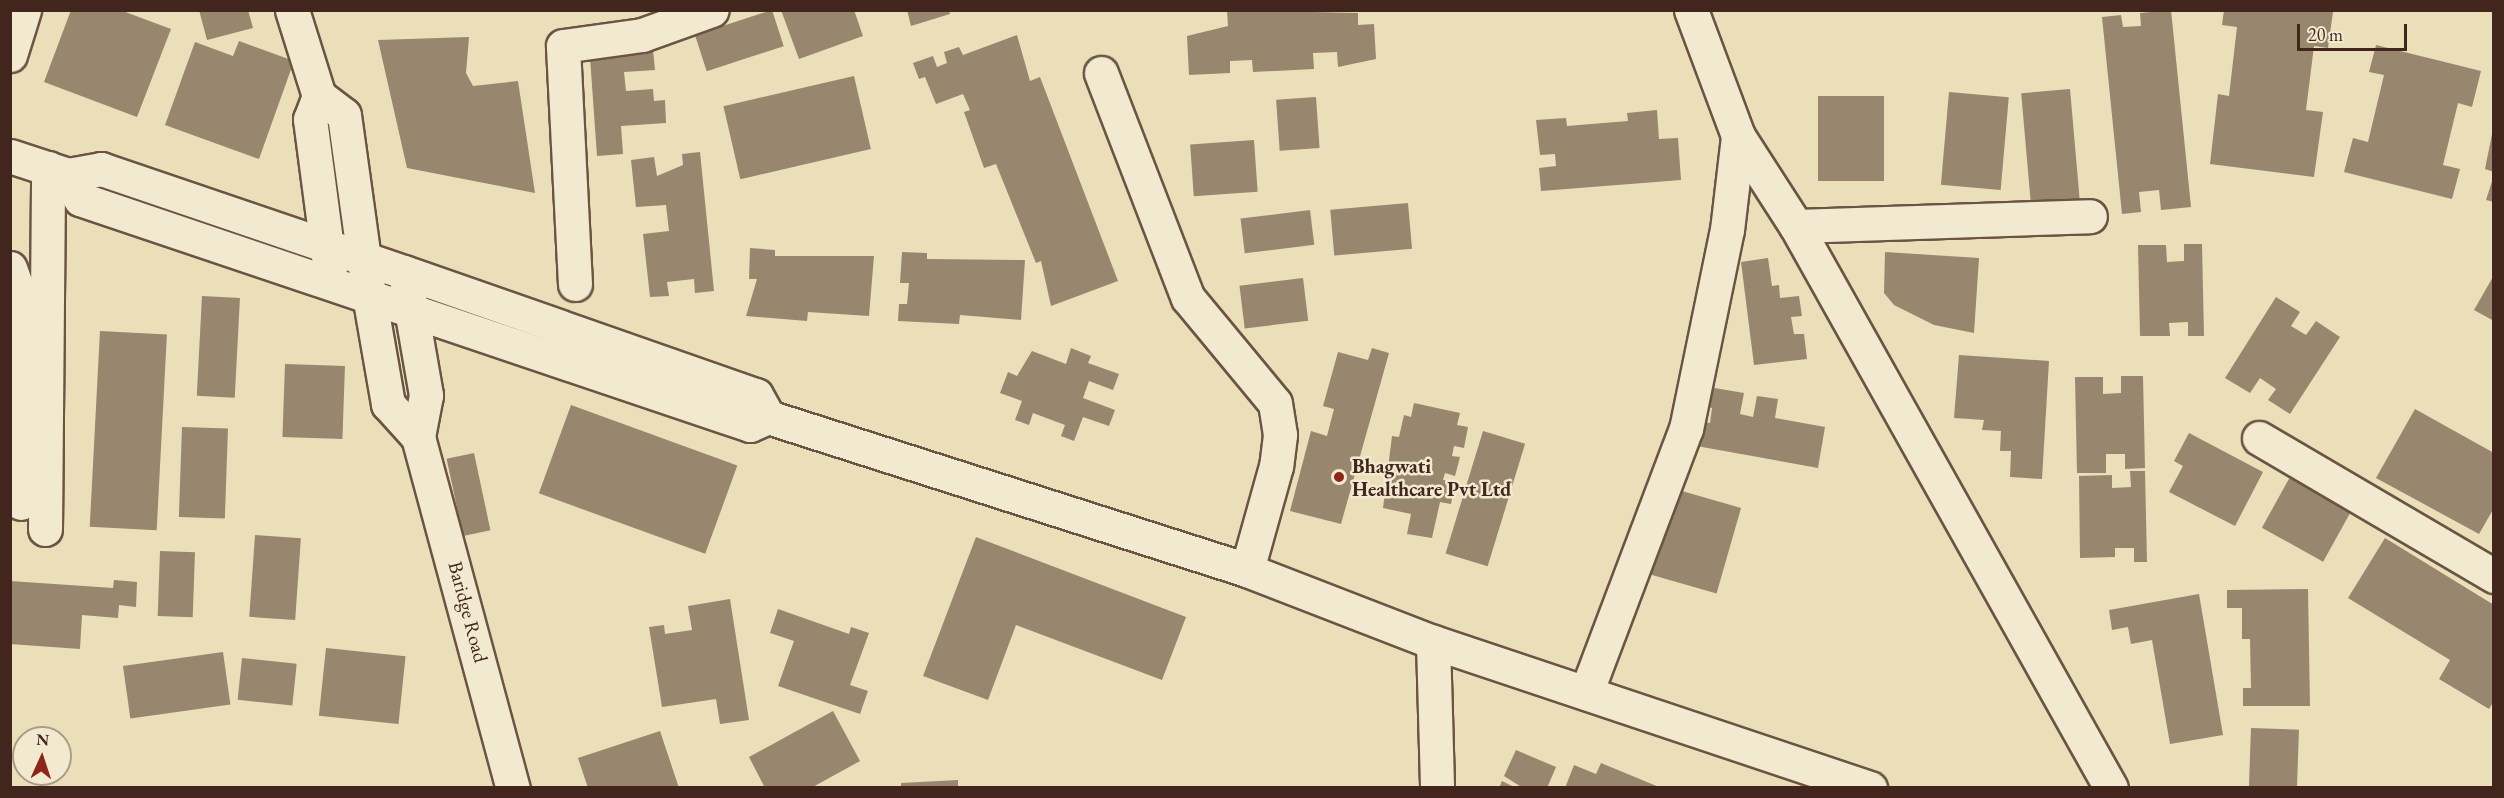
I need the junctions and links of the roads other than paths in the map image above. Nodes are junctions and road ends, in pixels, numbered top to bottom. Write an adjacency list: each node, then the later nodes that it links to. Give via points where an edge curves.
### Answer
1 (24, 10): 5 (street)
2 (292, 10): 7 (street)
3 (712, 10): 18 (street, via 642,35 563,46)
4 (1691, 10): 8 (street)
5 (10, 55)
6 (1101, 73): 26 (street, via 1188,298 1275,403 1280,435 1276,466)
7 (320, 96): 13 (street, via 310,119); 14 (street, via 344,115)
8 (1738, 136): 12 (street); 29 (street, via 1727,230 1686,429)
9 (10, 156): 10 (street)
10 (58, 171): 13 (street, via 101,169); 17 (street, via 80,199); 25 (street)
11 (2090, 216): 12 (street)
12 (1796, 226): 33 (street)
13 (327, 246): 14 (street); 17 (street)
14 (363, 258): 16 (street); 19 (street)
15 (10, 268): 24 (street, via 25,310)
16 (404, 272): 20 (street); 21 (street, via 756,394)
17 (332, 282): 19 (street)
18 (575, 284)
19 (369, 295): 20 (street); 22 (street, via 388,404)
20 (411, 308): 21 (street, via 750,425); 22 (street, via 426,395)
21 (768, 417): 26 (street)
22 (418, 437): 30 (street, Baridge Road)
23 (2259, 438): 27 (street)
24 (21, 503)
25 (45, 529)
26 (1247, 570): 28 (street)
27 (2493, 576)
28 (1433, 642): 29 (street); 31 (street)
29 (1586, 693): 32 (street)
30 (513, 788)
31 (1437, 788)
32 (1870, 788)
33 (2110, 788)

